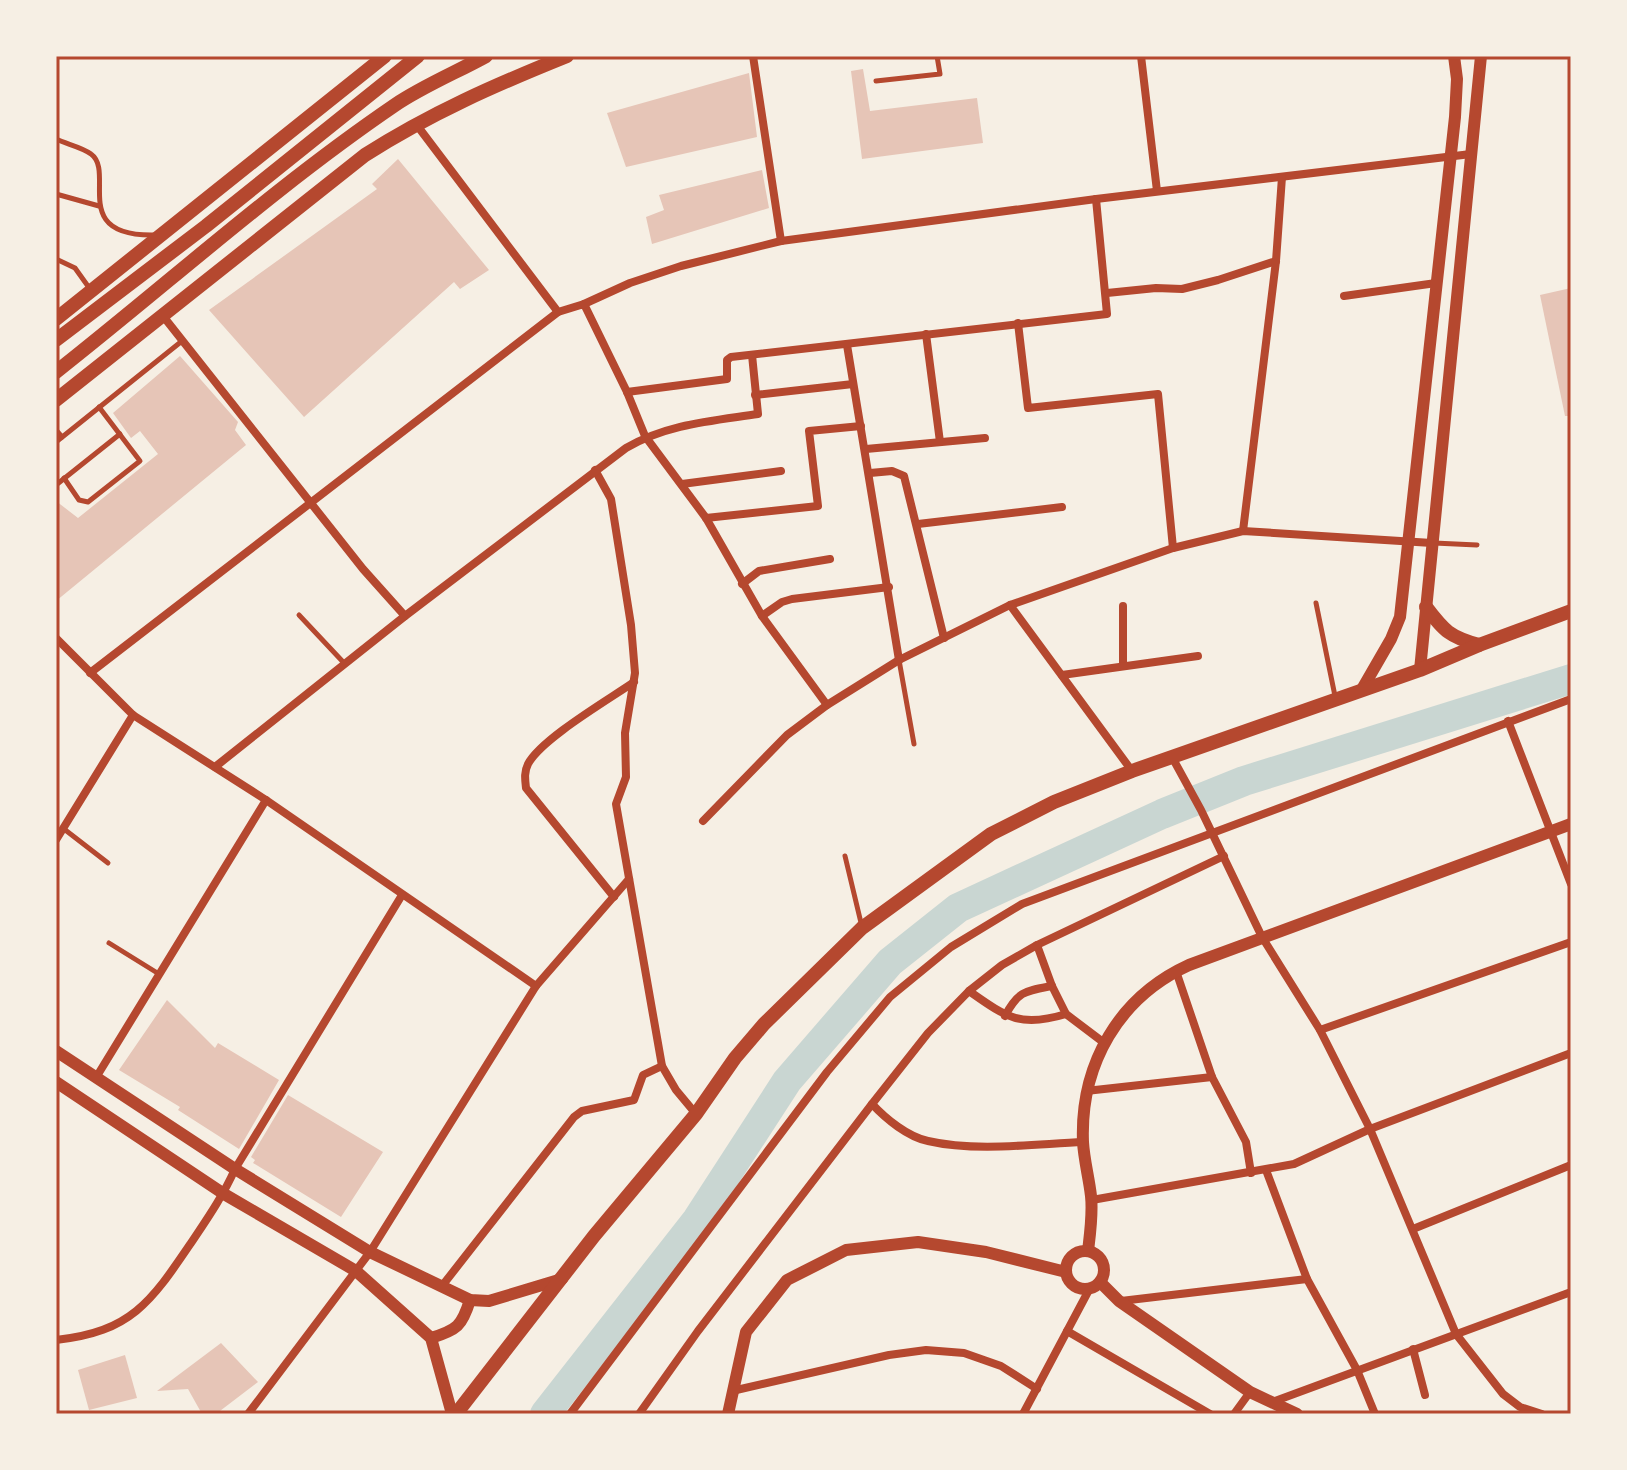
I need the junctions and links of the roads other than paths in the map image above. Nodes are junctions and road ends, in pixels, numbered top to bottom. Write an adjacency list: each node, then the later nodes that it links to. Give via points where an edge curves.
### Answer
1 (385, 56): 10 (main road)
2 (418, 56): 12 (main road)
3 (486, 56): 22 (main road, via 397,103)
4 (567, 56): 13 (main road)
5 (753, 56): 25 (street)
6 (937, 56): 11 (lane, via 940,74)
7 (1141, 56): 18 (street)
8 (1454, 56): 16 (street)
9 (1481, 56): 15 (street)
10 (361, 76): 12 (main road); 24 (main road)
11 (876, 81)
12 (375, 90): 38 (main road)
13 (415, 123): 23 (main road, via 365,155); 33 (street)
14 (56, 139): 21 (lane, via 92,154 98,164)
15 (1471, 154): 16 (street); 69 (street)
16 (1450, 156): 17 (street); 28 (street)
17 (1282, 177): 18 (street); 27 (street)
18 (1157, 191): 20 (street)
19 (56, 194): 21 (lane)
20 (1096, 199): 25 (street); 30 (street)
21 (99, 206): 24 (lane, via 106,220 123,231)
22 (249, 213): 23 (main road); 42 (main road)
23 (268, 232): 34 (main road)
24 (161, 235): 29 (main road)
25 (781, 241): 32 (street, via 681,266)
26 (56, 259): 29 (lane, via 75,268)
27 (1276, 261): 30 (street, via 1182,289); 67 (street)
28 (1436, 283): 31 (street); 68 (street)
29 (92, 291): 35 (main road)
30 (1107, 293): 36 (street, via 1107,314)
31 (1344, 296)
32 (584, 304): 33 (street); 44 (street)
33 (558, 312): 63 (street)
34 (163, 316): 39 (street); 46 (main road)
35 (56, 319)
36 (1018, 323): 37 (street); 71 (street, via 1028,408 1158,394)
37 (926, 334): 40 (street); 55 (street)
38 (56, 340)
39 (182, 341): 47 (lane); 63 (street)
40 (847, 345): 41 (street); 43 (street)
41 (752, 355): 44 (street, via 727,360 727,379); 45 (street)
42 (56, 372)
43 (853, 384): 45 (street); 48 (street)
44 (627, 392): 51 (street)
45 (755, 395): 51 (street, via 758,414)
46 (56, 400)
47 (99, 407): 50 (lane); 52 (lane)
48 (861, 426): 56 (street); 65 (street, via 809,431 818,506)
49 (56, 430): 52 (lane)
50 (120, 434): 60 (lane); 60 (lane, via 139,456 138,465 88,502 79,500)
51 (645, 436): 57 (street); 61 (street)
52 (62, 437): 54 (lane)
53 (985, 438): 55 (street)
54 (56, 442)
55 (940, 442): 56 (street)
56 (866, 449): 59 (street)
57 (600, 467): 81 (street); 93 (street, via 611,499 631,625)
58 (781, 471): 61 (street)
59 (870, 473): 66 (street, via 904,476); 74 (street)
60 (64, 478): 62 (lane)
61 (682, 484): 65 (street)
62 (56, 485)
63 (312, 504): 81 (street); 91 (street)
64 (1062, 507): 66 (street)
65 (706, 518): 73 (street)
66 (918, 524): 84 (street)
67 (1243, 531): 68 (street); 71 (street)
68 (1407, 541): 69 (street); 94 (street, via 1400,617)
69 (1432, 543): 70 (lane); 78 (street)
70 (1477, 545)
71 (1173, 548): 76 (street)
72 (830, 559): 73 (street, via 759,571)
73 (742, 584): 82 (street)
74 (889, 587): 82 (street, via 792,599); 87 (street)
75 (1316, 603): 96 (lane)
76 (1010, 605): 84 (street); 92 (street)
77 (1123, 606): 89 (street)
78 (1426, 607): 85 (main road, via 1455,638); 90 (street)
79 (1571, 611): 85 (main road)
80 (299, 615): 88 (lane)
81 (405, 616): 88 (street)
82 (762, 616): 97 (street)
83 (56, 638): 91 (street)
84 (944, 638): 87 (street)
85 (1479, 645): 90 (main road)
86 (1198, 656): 89 (street)
87 (899, 660): 97 (street); 100 (lane)
88 (346, 665): 102 (street)
89 (1123, 665): 92 (street)
90 (1420, 670): 94 (main road)
91 (90, 673): 98 (street)
92 (1062, 675): 103 (street)
93 (634, 682): 114 (street, via 625,733 626,777 616,804); 117 (street, via 542,746 524,776 526,788)
94 (1361, 691): 96 (main road)
95 (1571, 699): 99 (street)
96 (1336, 701): 101 (main road)
97 (827, 705): 105 (street, via 787,735)
98 (133, 715): 102 (street); 107 (street)
99 (1508, 721): 108 (street); 109 (street)
100 (914, 744)
101 (1172, 757): 103 (main road); 109 (street)
102 (215, 767): 104 (street)
103 (1132, 771): 118 (main road, via 991,834)
104 (266, 800): 116 (street); 124 (street)
105 (703, 821)
106 (1571, 824): 108 (street)
107 (64, 829): 110 (street); 113 (lane)
108 (1552, 831): 115 (street); 119 (street)
109 (1211, 832): 112 (street); 175 (street, via 1022,904 951,947 890,997 827,1072)
110 (56, 840)
111 (845, 856): 118 (lane)
112 (1224, 856): 119 (street); 122 (street)
113 (108, 863)
114 (629, 879): 117 (street); 134 (street)
115 (1571, 884)
116 (402, 895): 125 (street); 144 (street)
117 (614, 897): 125 (street)
118 (862, 928): 140 (main road, via 764,1024)
119 (1262, 937): 123 (street); 130 (street)
120 (1571, 942): 130 (street)
121 (109, 943): 124 (lane)
122 (1037, 945): 126 (street); 127 (street)
123 (1176, 971): 131 (street, via 1125,1010); 136 (street)
124 (159, 974): 135 (street)
125 (536, 986): 151 (street)
126 (1052, 986): 128 (street); 129 (street, via 1021,993)
127 (969, 991): 129 (street); 139 (street)
128 (1066, 1014): 129 (street, via 1036,1021); 131 (street)
129 (1005, 1016)
130 (1320, 1030): 141 (street)
131 (1103, 1042): 138 (street)
132 (1571, 1053): 141 (street)
133 (58, 1057): 135 (street)
134 (662, 1066): 140 (street); 157 (street, via 643,1075 634,1100 574,1117)
135 (97, 1076): 144 (street)
136 (1212, 1077): 138 (street); 146 (street, via 1246,1142)
137 (56, 1082): 147 (street)
138 (1086, 1091): 142 (street)
139 (872, 1104): 142 (street, via 926,1141 965,1146); 176 (street)
140 (696, 1114): 154 (main road)
141 (1370, 1129): 145 (street, via 1294,1164); 149 (street)
142 (1083, 1142): 148 (street)
143 (1571, 1165): 149 (street)
144 (235, 1169): 147 (street); 151 (street)
145 (1266, 1170): 146 (street); 155 (street)
146 (1251, 1173): 148 (street)
147 (224, 1194): 152 (street); 164 (street, via 156,1293 131,1316 89,1337)
148 (1092, 1200): 150 (street)
149 (1413, 1229): 162 (street)
150 (1088, 1251): 153 (street, via 1072,1256); 156 (street, via 1104,1267)
151 (370, 1252): 152 (street); 157 (street)
152 (356, 1271): 163 (street); 173 (street)
153 (1066, 1272): 156 (street, via 1074,1286); 168 (street, via 918,1242 846,1250 787,1280 746,1332)
154 (562, 1279): 159 (street, via 489,1301); 174 (main road)
155 (1307, 1279): 160 (street); 166 (street)
156 (1095, 1285): 160 (street); 161 (street)
157 (442, 1286): 159 (street)
158 (1571, 1292): 162 (street)
159 (470, 1300): 163 (street, via 454,1331)
160 (1119, 1301): 169 (street)
161 (1067, 1331): 167 (street); 179 (street)
162 (1456, 1334): 165 (street); 172 (street, via 1488,1378)
163 (431, 1338): 174 (street)
164 (56, 1340)
165 (1413, 1349): 166 (street); 170 (street)
166 (1357, 1370): 171 (street); 182 (street)
167 (1037, 1389): 168 (street, via 1001,1366 964,1353 926,1350); 178 (street)
168 (731, 1391): 177 (street)
169 (1250, 1392): 171 (street); 180 (street)
170 (1425, 1395)
171 (1275, 1401): 181 (street)
172 (1514, 1402): 183 (street); 184 (street)
173 (248, 1414)
174 (454, 1414)
175 (570, 1414)
176 (639, 1414)
177 (728, 1414)
178 (1023, 1414)
179 (1210, 1414)
180 (1234, 1414)
181 (1297, 1414)
182 (1375, 1414)
183 (1509, 1414)
184 (1542, 1414)

